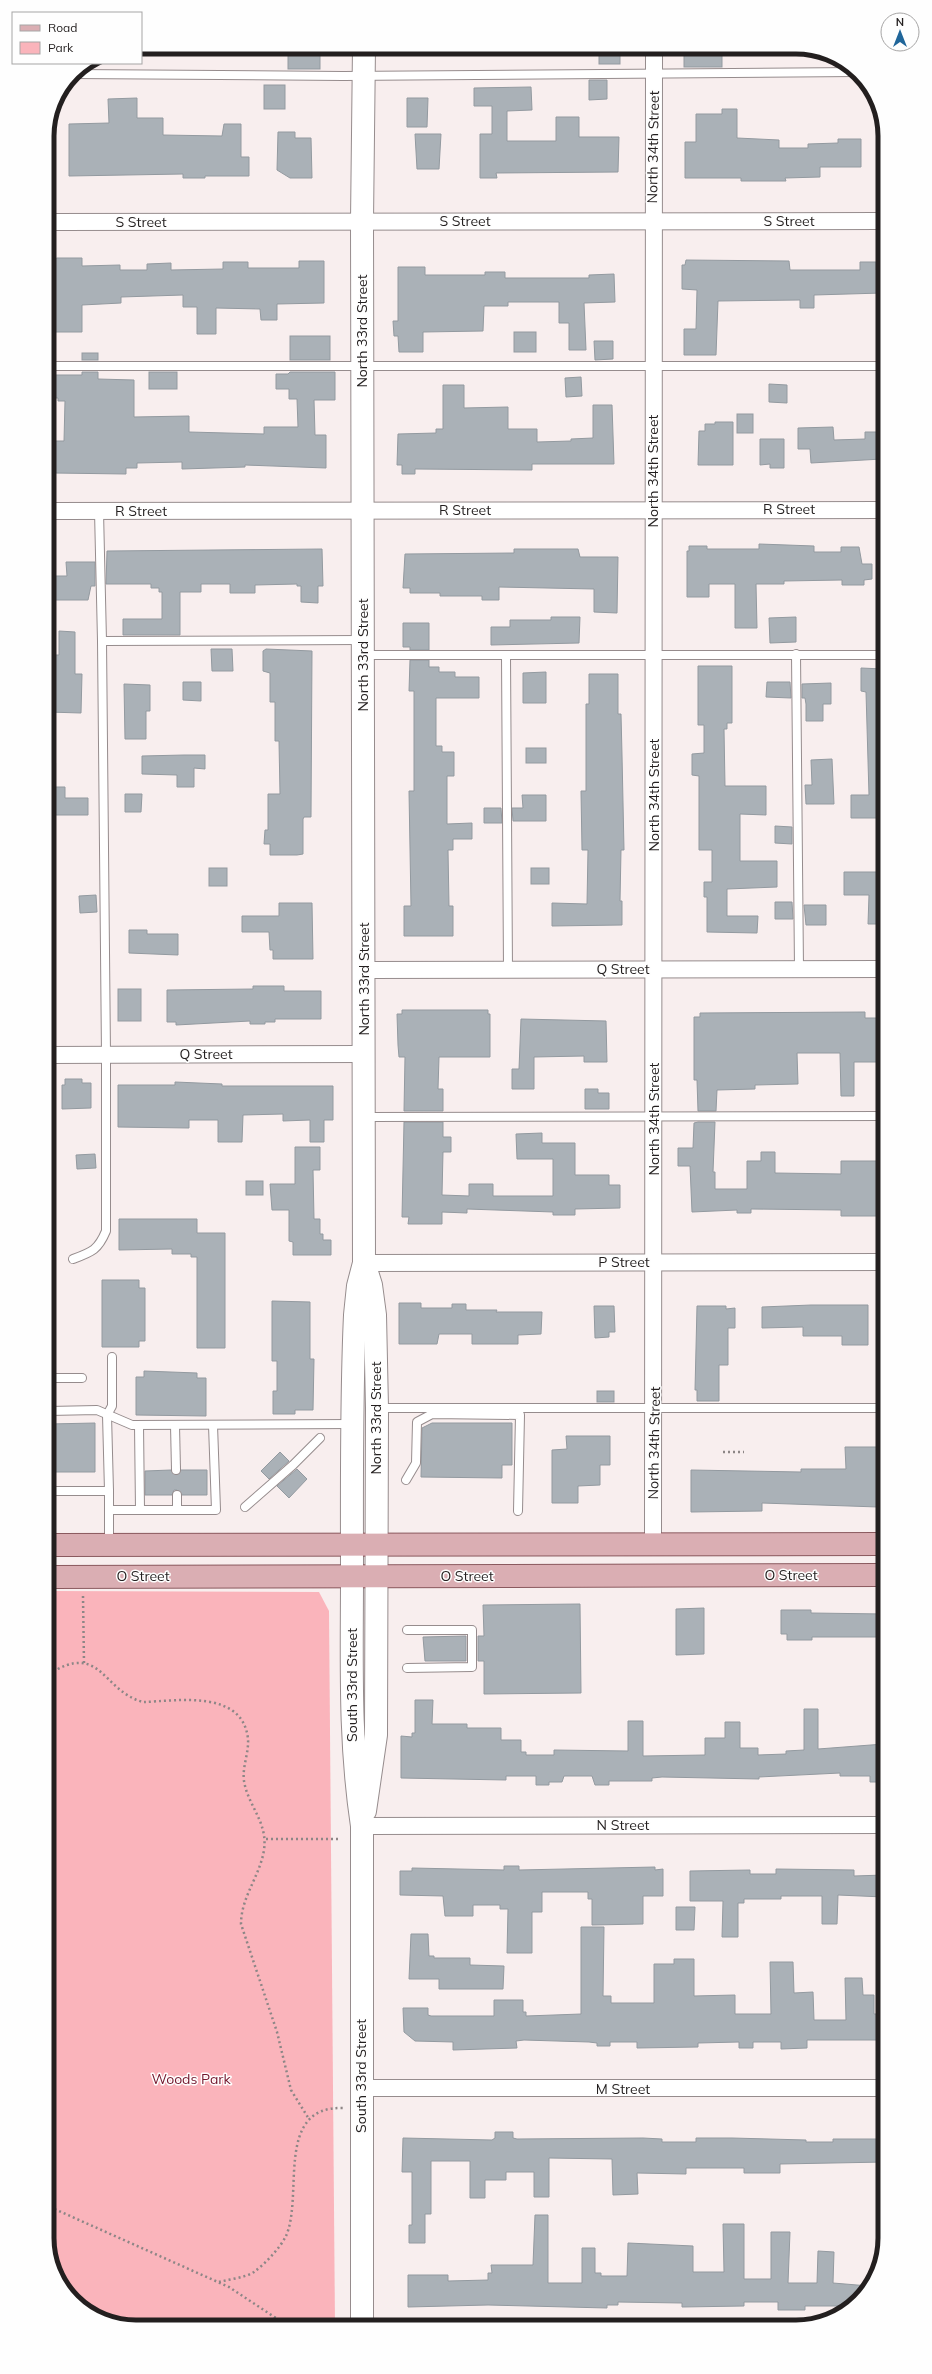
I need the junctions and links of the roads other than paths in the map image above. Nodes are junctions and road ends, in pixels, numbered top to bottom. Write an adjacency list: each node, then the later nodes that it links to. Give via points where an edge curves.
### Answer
1 (364, 54): 6 (main road, North 33rd Street)
2 (654, 54): 4 (street, North 34th Street)
3 (847, 72): 4 (lane)
4 (654, 73): 6 (lane); 8 (street, North 34th Street)
5 (82, 74): 6 (lane)
6 (364, 75): 7 (main road, North 33rd Street)
7 (362, 221): 8 (street, S Street); 10 (street, S Street); 13 (main road, North 33rd Street)
8 (652, 221): 9 (street, S Street); 11 (street, North 34th Street)
9 (878, 221)
10 (54, 222)
11 (653, 365): 13 (lane); 14 (lane); 15 (street, North 34th Street)
12 (54, 366): 13 (lane)
13 (363, 366): 19 (main road, North 33rd Street)
14 (878, 366)
15 (653, 509): 16 (street, R Street); 19 (street, R Street); 25 (street, North 34th Street)
16 (878, 510)
17 (54, 511): 18 (street, R Street)
18 (99, 511): 19 (street, R Street); 20 (lane)
19 (363, 511): 21 (main road, North 33rd Street)
20 (102, 641): 21 (lane); 33 (lane)
21 (363, 648): 24 (lane); 29 (main road, North 33rd Street)
22 (796, 654): 23 (lane); 25 (lane); 27 (lane)
23 (878, 655)
24 (506, 656): 25 (lane); 30 (lane)
25 (654, 656): 26 (street, North 34th Street)
26 (654, 969): 27 (street, Q Street); 30 (street, Q Street); 34 (street, North 34th Street)
27 (799, 969): 28 (street, Q Street)
28 (878, 969)
29 (364, 970): 30 (street, Q Street); 31 (main road, North 33rd Street)
30 (508, 970)
31 (364, 1054): 33 (street, Q Street); 36 (main road, North 33rd Street)
32 (54, 1055): 33 (street, Q Street)
33 (106, 1055): 37 (lane, via 106,1231 100,1245 89,1254)
34 (654, 1115): 35 (lane); 36 (lane); 38 (street, North 34th Street)
35 (878, 1116)
36 (364, 1117): 40 (main road, North 33rd Street)
37 (73, 1259)
38 (654, 1262): 39 (street, P Street); 40 (street, P Street); 45 (street, North 34th Street)
39 (878, 1262)
40 (364, 1263): 44 (main road, North 33rd Street, via 371,1285 375,1315); 49 (main road, North 33rd Street, via 355,1314)
41 (112, 1357): 48 (lane, via 112,1406)
42 (54, 1378): 43 (lane)
43 (82, 1378)
44 (377, 1408): 45 (lane); 65 (main road, North 33rd Street)
45 (654, 1408): 46 (lane); 66 (street, North 34th Street)
46 (878, 1408)
47 (54, 1411): 48 (lane, via 97,1410)
48 (107, 1415): 50 (lane, via 132,1425); 57 (lane)
49 (352, 1424): 52 (lane); 64 (main road, North 33rd Street)
50 (139, 1425): 51 (lane); 61 (lane)
51 (175, 1425): 52 (lane); 54 (lane)
52 (213, 1425): 62 (lane, via 216,1510)
53 (320, 1438): 59 (lane, via 294,1465)
54 (176, 1470)
55 (406, 1480): 63 (lane, via 416,1463 417,1422 432,1414 520,1415)
56 (54, 1491): 57 (lane)
57 (109, 1491): 60 (lane)
58 (177, 1495): 62 (lane)
59 (245, 1507)
60 (109, 1510): 61 (lane); 69 (lane)
61 (140, 1510): 62 (lane)
62 (177, 1510)
63 (518, 1511)
64 (352, 1544): 65 (main road); 69 (main road); 71 (main road, South 33rd Street)
65 (376, 1544): 66 (main road); 72 (main road, North 33rd Street)
66 (653, 1544): 67 (main road)
67 (878, 1544)
68 (54, 1545): 69 (main road)
69 (109, 1545)
70 (878, 1575): 72 (main road, O Street)
71 (352, 1576): 72 (main road, O Street); 73 (main road, O Street); 77 (main road, South 33rd Street, via 351,1718 354,1774)
72 (376, 1576): 77 (main road, South 33rd Street, via 376,1735)
73 (54, 1577)
74 (407, 1630): 75 (lane, via 472,1630 472,1667)
75 (407, 1668)
76 (878, 1825): 77 (street, N Street)
77 (362, 1826): 78 (main road, South 33rd Street)
78 (361, 2088): 79 (street, M Street); 80 (main road, South 33rd Street)
79 (878, 2088)
80 (362, 2320)

